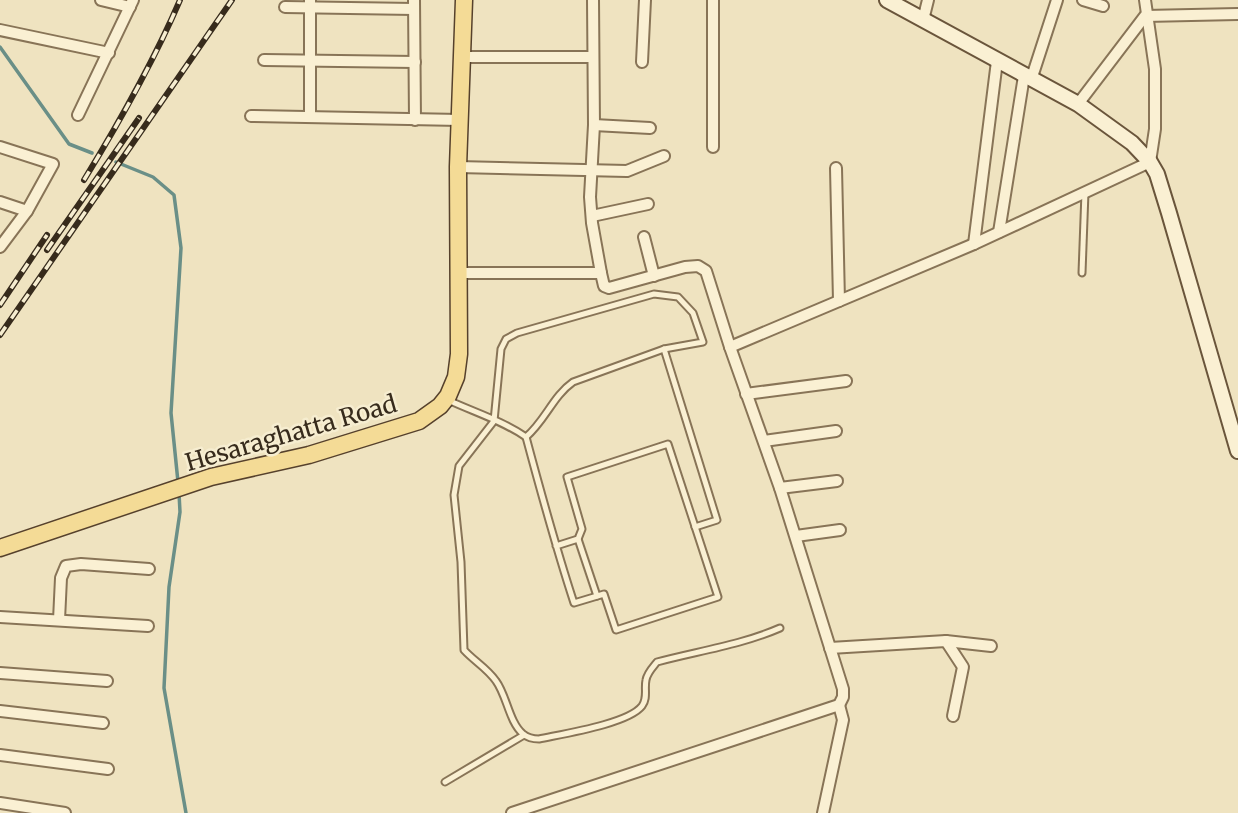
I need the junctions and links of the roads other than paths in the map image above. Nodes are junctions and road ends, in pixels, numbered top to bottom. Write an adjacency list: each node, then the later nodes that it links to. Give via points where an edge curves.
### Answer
1 (101, 0): 13 (street)
2 (464, 0): 22 (main road)
3 (580, 0): 4 (street)
4 (593, 0): 23 (street)
5 (645, 0): 27 (street)
6 (713, 0): 39 (street)
7 (887, 0): 19 (street)
8 (928, 0): 19 (street)
9 (1057, 0): 29 (street)
10 (1083, 0): 15 (street)
11 (1144, 0): 18 (street)
12 (310, 3): 14 (street); 16 (street); 28 (street)
13 (132, 4): 21 (street)
14 (414, 4): 26 (street)
15 (1103, 6)
16 (285, 7)
17 (1238, 14): 18 (street)
18 (1145, 16): 30 (street); 41 (street, via 1154,69)
19 (923, 20): 25 (street)
20 (0, 30): 21 (street)
21 (109, 53): 31 (street)
22 (464, 57): 23 (street); 35 (main road)
23 (592, 57): 36 (street)
24 (264, 60): 28 (street)
25 (998, 61): 29 (street); 52 (street)
26 (415, 62): 28 (street); 34 (street)
27 (642, 62)
28 (310, 63): 33 (street)
29 (1028, 78): 30 (street); 50 (street)
30 (1078, 104): 41 (street, via 1132,143)
31 (78, 115)
32 (251, 116): 33 (street)
33 (310, 116): 34 (street)
34 (415, 120): 35 (street)
35 (460, 121): 42 (main road)
36 (594, 125): 37 (street); 44 (street)
37 (650, 128)
38 (0, 147): 48 (street, via 52,164)
39 (713, 147)
40 (664, 156): 44 (street, via 627,171)
41 (1150, 162): 45 (street); 68 (street)
42 (458, 167): 44 (street); 54 (main road)
43 (836, 168): 58 (street)
44 (591, 170): 49 (street)
45 (1085, 192): 50 (street); 56 (lane)
46 (0, 202): 48 (street)
47 (648, 204): 49 (street)
48 (27, 211): 53 (street)
49 (592, 215): 55 (street)
50 (999, 233): 52 (street)
51 (644, 237): 57 (street)
52 (974, 244): 58 (street)
53 (0, 247)
54 (460, 273): 55 (street); 63 (main road, via 456,377)
55 (601, 273): 57 (street, via 608,288)
56 (1082, 273)
57 (654, 276): 59 (street, via 685,267 706,271)
58 (839, 301): 59 (street)
59 (730, 347): 62 (street)
60 (664, 349): 64 (lane, via 703,342 693,313 678,297 654,293 517,333 506,339 501,349); 66 (lane, via 573,382); 71 (lane, via 717,520)
61 (846, 381): 62 (street)
62 (746, 394): 67 (street)
63 (446, 399): 64 (lane); 76 (main road, Hesaraghatta Road, via 419,421 309,455 211,477)
64 (494, 421): 66 (lane); 92 (lane, via 459,466 454,495 464,650 495,679)
65 (836, 431): 67 (street)
66 (526, 437): 75 (lane)
67 (764, 441): 70 (street)
68 (1238, 451)
69 (837, 481): 70 (street)
70 (780, 488): 73 (street)
71 (695, 527): 74 (lane, via 668,444 567,477 582,529); 78 (lane, via 718,597 616,630 604,594)
72 (840, 530): 73 (street)
73 (796, 536): 85 (street)
74 (578, 539): 75 (lane); 78 (lane)
75 (556, 546): 78 (lane, via 574,603)
76 (0, 548)
77 (149, 569): 80 (street, via 66,566)
78 (597, 596)
79 (0, 617): 80 (street)
80 (59, 620): 81 (street)
81 (148, 626)
82 (780, 628): 92 (lane, via 751,640 657,662 646,679 642,706 613,722 539,739)
83 (946, 641): 84 (street); 85 (street); 90 (street, via 963,667)
84 (991, 646)
85 (830, 648): 88 (street, via 843,689)
86 (0, 673): 87 (street)
87 (107, 681)
88 (839, 705): 96 (street); 101 (street, via 843,720)
89 (0, 710): 91 (street)
90 (953, 716)
91 (103, 723)
92 (524, 735): 95 (lane)
93 (0, 755): 94 (street)
94 (108, 769)
95 (445, 782)
96 (552, 800): 99 (street); 100 (street)
97 (0, 803): 98 (street)
98 (65, 813)
99 (512, 813)
100 (552, 813)
101 (823, 813)

